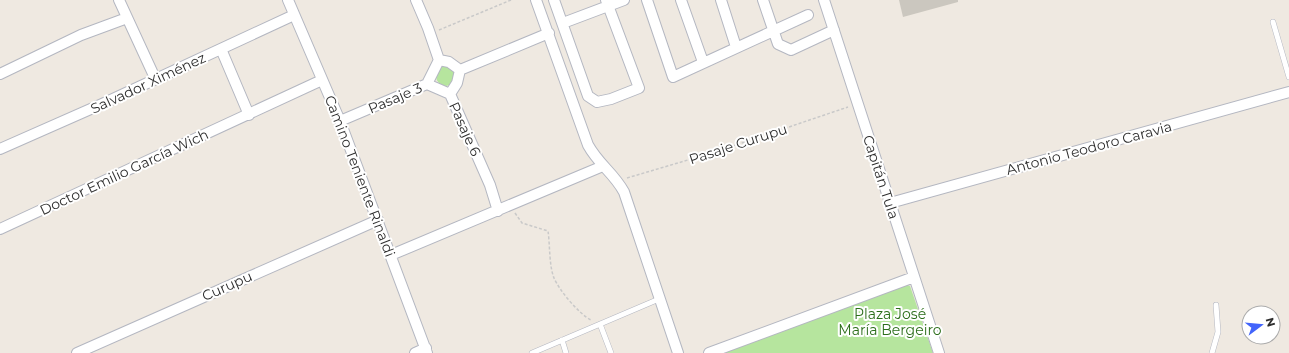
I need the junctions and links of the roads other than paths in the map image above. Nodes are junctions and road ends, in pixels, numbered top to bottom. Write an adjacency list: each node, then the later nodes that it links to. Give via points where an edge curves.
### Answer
1 (120, 0): 15 (street)
2 (288, 0): 13 (street, Camino Teniente Rinaldi)
3 (416, 0): 23 (street)
4 (536, 0): 20 (street)
5 (554, 0): 17 (street)
6 (624, 0): 12 (street)
7 (647, 0): 24 (street, via 673,77)
8 (681, 0): 24 (street)
9 (721, 0): 21 (street)
10 (763, 0): 19 (street)
11 (824, 0): 18 (street, Capitán Tula)
12 (608, 3): 17 (street); 17 (street, via 639,88 597,102 588,96)
13 (294, 15): 22 (street, Salvador Ximénez); 29 (street, Camino Teniente Rinaldi)
14 (808, 15): 19 (street)
15 (127, 18): 26 (street, via 81,35); 28 (street)
16 (1273, 22): 27 (lane)
17 (563, 23)
18 (834, 30): 19 (street, via 791,50 778,44); 37 (street, Capitán Tula)
19 (774, 31): 21 (street)
20 (549, 33): 25 (street); 36 (street, via 588,145)
21 (736, 47): 24 (street)
22 (221, 50): 28 (street, Salvador Ximénez); 33 (street)
23 (439, 60): 25 (street, via 449,62); 30 (street)
24 (703, 62)
25 (460, 70): 32 (street, Pasaje 6, via 457,83)
26 (0, 74)
27 (1289, 77)
28 (155, 78): 35 (street, Salvador Ximénez)
29 (322, 80): 33 (street, Doctor Emilio García Wich); 34 (street, Camino Teniente Rinaldi)
30 (427, 84): 32 (street, Pasaje 3); 34 (street, Pasaje 3)
31 (1289, 92): 37 (street, Antonio Teodoro Caravia)
32 (450, 94): 38 (street, Pasaje 6, via 490,185)
33 (249, 115): 40 (street, Doctor Emilio García Wich)
34 (340, 121): 39 (street, Camino Teniente Rinaldi)
35 (0, 149)
36 (603, 166): 38 (street); 43 (street, via 612,173 624,192)
37 (890, 203): 42 (street, Capitán Tula)
38 (498, 211): 41 (street)
39 (378, 220): 41 (street, Camino Teniente Rinaldi); 48 (street, Curupu)
40 (0, 229)
41 (391, 255): 47 (street, Camino Teniente Rinaldi)
42 (914, 277): 54 (street); 55 (street, Capitán Tula)
43 (659, 299): 45 (lane); 53 (street)
44 (1216, 305): 56 (lane, via 1218,332)
45 (600, 324): 46 (lane); 52 (lane)
46 (562, 340): 50 (lane); 51 (lane)
47 (426, 351): 49 (street)
48 (77, 353)
49 (415, 353)
50 (532, 353)
51 (566, 353)
52 (611, 353)
53 (678, 353)
54 (709, 353)
55 (939, 353)
56 (1212, 353)

